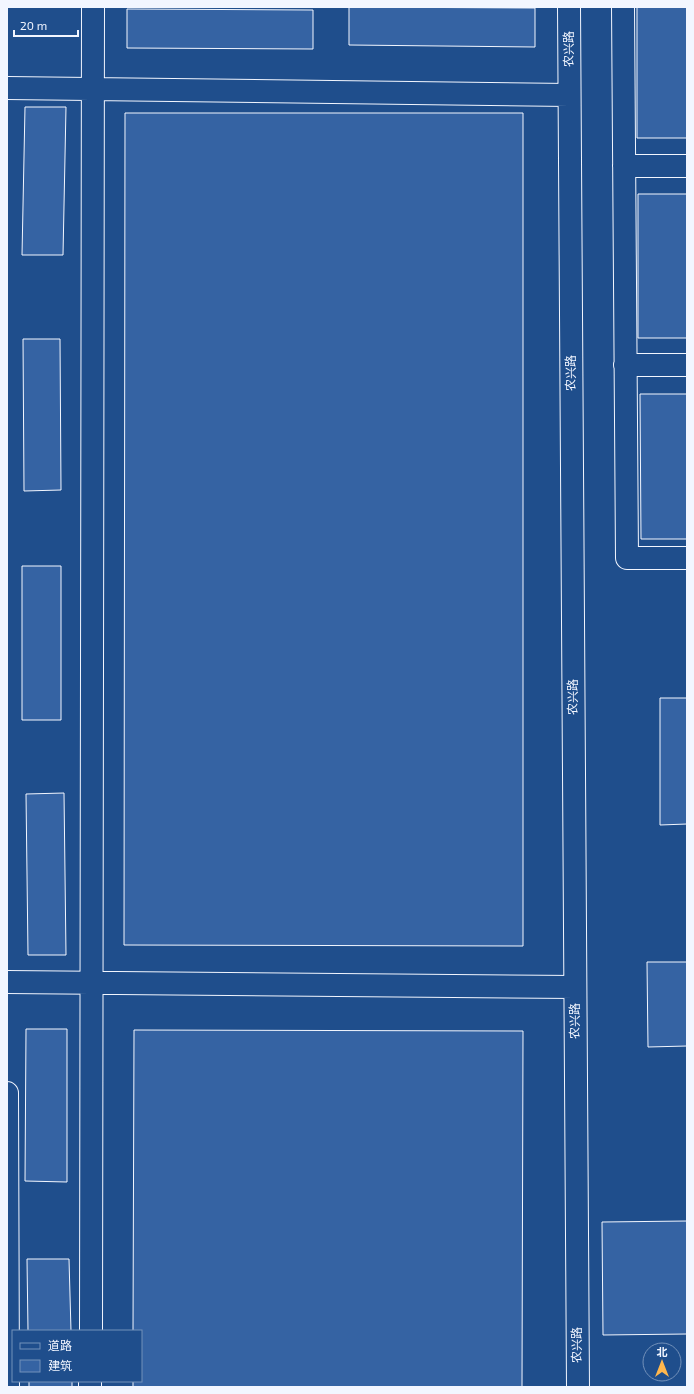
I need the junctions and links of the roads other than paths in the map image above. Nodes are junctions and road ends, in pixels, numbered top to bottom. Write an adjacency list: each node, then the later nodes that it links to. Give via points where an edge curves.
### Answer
1 (92, 7): 5 (street)
2 (569, 7): 6 (street, 农兴路)
3 (623, 7): 7 (street)
4 (7, 88): 5 (street)
5 (92, 89): 6 (street); 13 (street)
6 (569, 95): 14 (street, 农兴路)
7 (624, 166): 8 (street); 9 (street)
8 (687, 166)
9 (625, 365): 10 (street); 11 (street, via 627,558)
10 (687, 365)
11 (687, 558)
12 (7, 982): 13 (street)
13 (91, 982): 14 (street); 16 (street)
14 (575, 987): 18 (street, 农兴路)
15 (7, 1093): 17 (street)
16 (91, 1330)
17 (8, 1387)
18 (578, 1387)

